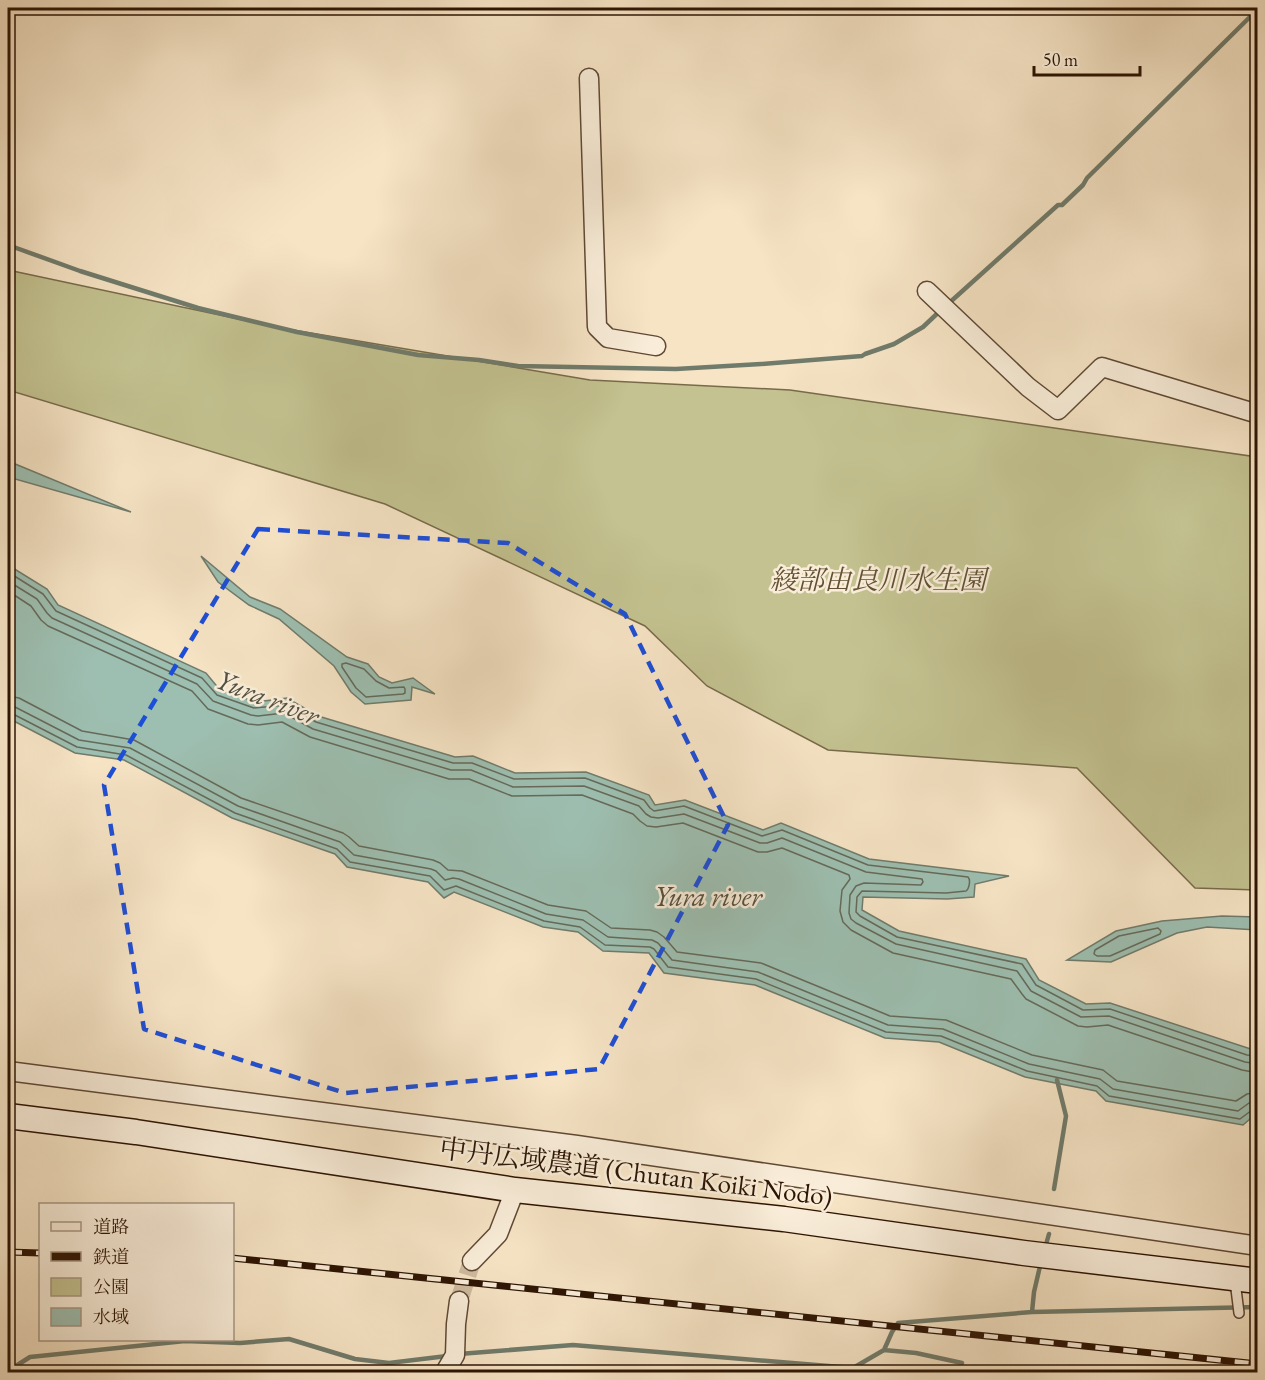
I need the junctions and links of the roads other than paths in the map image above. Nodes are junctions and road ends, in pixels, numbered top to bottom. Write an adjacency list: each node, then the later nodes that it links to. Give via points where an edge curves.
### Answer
1 (589, 78): 3 (street, via 597,327 608,338)
2 (927, 291): 4 (street, via 1028,387 1058,410 1102,367)
3 (656, 346)
4 (1257, 414)
5 (8, 1071): 8 (street, via 577,1144)
6 (8, 1116): 7 (street, 中丹広域農道 (Chutan Koiki Nodo))
7 (515, 1190): 9 (street, via 498,1234); 10 (street, 中丹広域農道 (Chutan Koiki Nodo), via 784,1218 1043,1256)
8 (1257, 1246)
9 (472, 1261)
10 (1246, 1280): 12 (lane)
11 (459, 1300): 13 (street, via 455,1355)
12 (1239, 1313)
13 (444, 1372)

